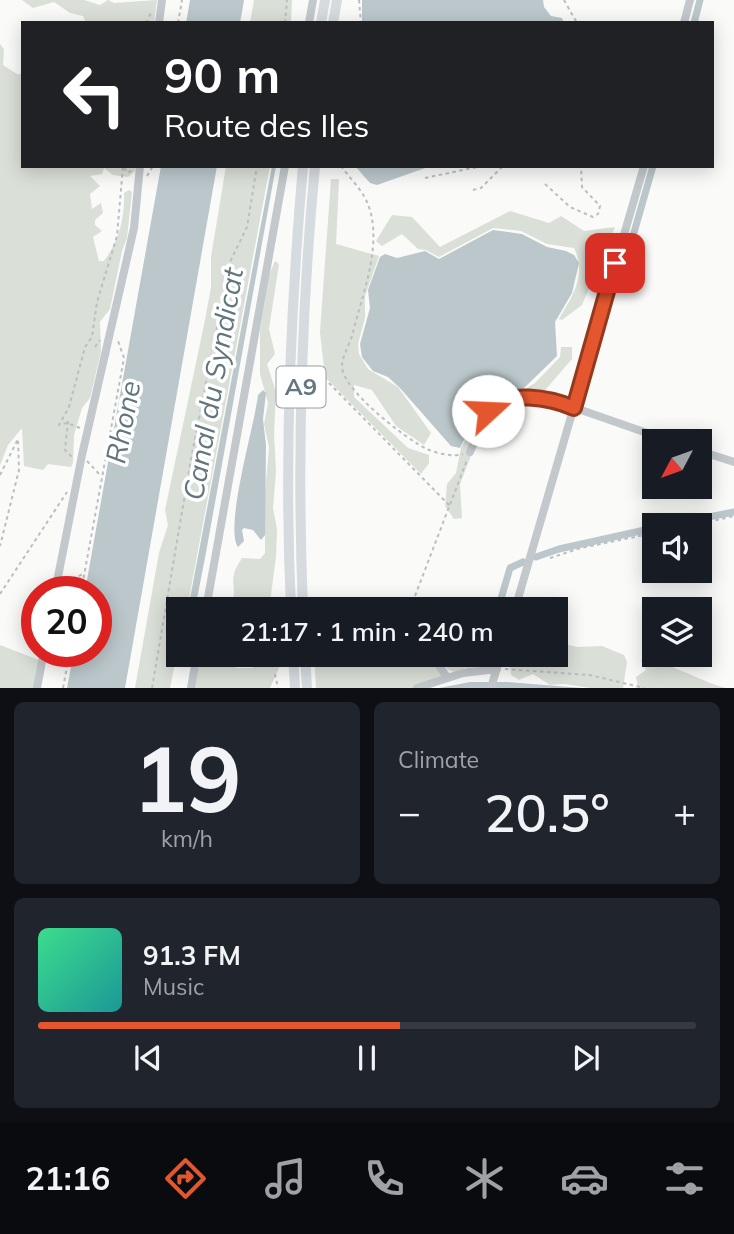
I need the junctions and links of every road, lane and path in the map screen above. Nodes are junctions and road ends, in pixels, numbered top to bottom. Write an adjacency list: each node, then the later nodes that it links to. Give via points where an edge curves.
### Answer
1 (162, 0): 10 (street)
2 (182, 0): 11 (path)
3 (287, 0): 12 (path)
4 (313, 0): 13 (street)
5 (325, 0): 14 (highway)
6 (337, 0): 15 (highway)
7 (359, 0): 16 (path)
8 (564, 0): 17 (path)
9 (690, 0): 18 (street)
10 (159, 21)
11 (178, 21)
12 (285, 21)
13 (309, 21)
14 (321, 21)
15 (333, 21)
16 (361, 21)
17 (576, 21)
18 (685, 21)
19 (123, 168): 36 (path, via 117,236 97,302 92,337 60,425)
20 (139, 168): 33 (street, via 134,228)
21 (257, 168): 73 (path, via 247,227 230,262)
22 (285, 168): 56 (street)
23 (303, 168): 57 (highway, A9, via 289,371)
24 (316, 168): 58 (highway, A9, via 300,408)
25 (343, 168): 39 (path, via 364,196 374,229 349,349 341,364 343,376 409,439 455,456)
26 (472, 168): 30 (path)
27 (501, 168): 32 (path)
28 (581, 168): 31 (path, via 583,187 600,206 593,217 570,207)
29 (643, 168): 35 (street)
30 (425, 178)
31 (545, 184)
32 (473, 190)
33 (112, 320): 40 (street); 45 (path, via 124,358)
34 (324, 378): 46 (path)
35 (574, 408): 38 (street); 39 (street, via 542,398 494,403); 60 (street)
36 (69, 423): 37 (path); 43 (path, via 65,450 76,461)
37 (76, 426)
38 (642, 431)
39 (470, 452): 46 (path)
40 (82, 455): 43 (street); 45 (path)
41 (712, 455): 42 (street)
42 (734, 461)
43 (78, 474): 53 (street); 55 (path)
44 (0, 475): 50 (path, via 18,439 19,470)
45 (101, 475): 52 (path)
46 (450, 506): 59 (path)
47 (734, 516): 48 (path)
48 (712, 521)
49 (642, 535): 51 (path)
50 (0, 546)
51 (550, 558)
52 (84, 574): 54 (path)
53 (58, 576)
54 (80, 576)
55 (0, 594)
56 (208, 597)
57 (291, 597)
58 (303, 597)
59 (415, 597)
60 (518, 597)
61 (41, 667): 71 (street)
62 (67, 667): 72 (path)
63 (195, 667): 74 (street)
64 (294, 667): 76 (highway)
65 (306, 667): 77 (highway)
66 (440, 667): 70 (street)
67 (497, 667): 68 (street)
68 (496, 671): 70 (street); 79 (street); 80 (path, via 590,675)
69 (275, 674): 75 (path)
70 (447, 677): 78 (street)
71 (37, 688)
72 (63, 688)
73 (152, 688)
74 (191, 688)
75 (278, 688)
76 (295, 688)
77 (307, 688)
78 (418, 688)
79 (491, 688)
80 (644, 688)

